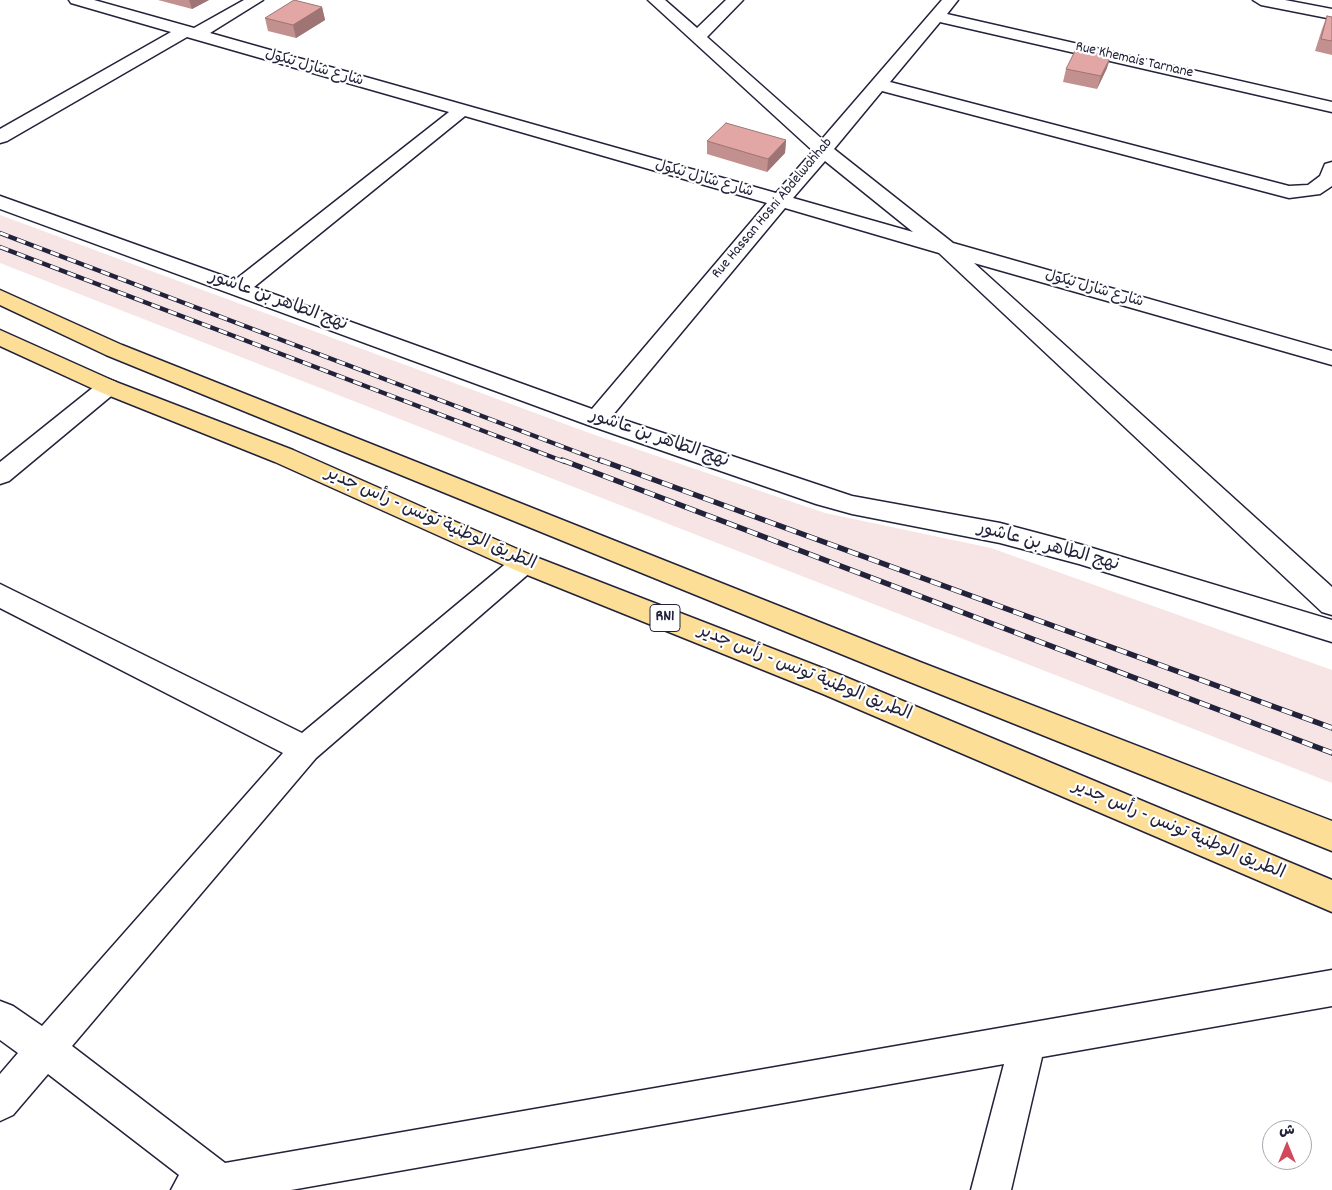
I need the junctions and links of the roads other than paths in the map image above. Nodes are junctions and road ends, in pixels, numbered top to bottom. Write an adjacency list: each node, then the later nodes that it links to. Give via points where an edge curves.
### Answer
1 (76, 0): 9 (street, شارع شارل نيكول)
2 (255, 0): 9 (street)
3 (656, 0): 10 (street)
4 (734, 0): 10 (street)
5 (950, 0): 8 (street, Rue Hassan Hosni Abdelwahhab)
6 (1261, 0): 7 (street)
7 (1332, 14)
8 (937, 16): 11 (street, Rue Hassan Hosni Abdelwahhab); 12 (street, Rue Khemais Tarnane)
9 (189, 33): 13 (street, شارع شارل نيكول); 14 (street)
10 (697, 37): 15 (street)
11 (879, 85): 15 (street, Rue Hassan Hosni Abdelwahhab); 16 (street, via 1289,192 1313,190 1329,179)
12 (1332, 106)
13 (461, 111): 17 (street, شارع شارل نيكول); 20 (street)
14 (0, 138)
15 (823, 150): 17 (street, Rue Hassan Hosni Abdelwahhab); 19 (street)
16 (1332, 168)
17 (780, 201): 19 (street, شارع شارل نيكول); 25 (street, Rue Hassan Hosni Abdelwahhab)
18 (0, 202): 20 (street, نهج الطاهر بن عاشور)
19 (946, 248): 23 (street, شارع شارل نيكول); 29 (street)
20 (239, 288): 25 (street, نهج الطاهر بن عاشور)
21 (0, 297): 32 (highway, الطريق الوطنية تونس - رأس جدير / RN1, via 148,363)
22 (0, 337): 24 (highway, الطريق الوطنية تونس - رأس جدير / RN1)
23 (1332, 358)
24 (108, 387): 26 (street); 27 (highway, الطريق الوطنية تونس - رأس جدير / RN1, via 284,456)
25 (596, 418): 30 (street, نهج الطاهر بن عاشور, via 852,505 1000,533 1062,549)
26 (0, 475)
27 (524, 562): 31 (street); 33 (highway, الطريق الوطنية تونس - رأس جدير / RN1, via 833,684)
28 (0, 595): 31 (street)
29 (1332, 604)
30 (1332, 631)
31 (305, 750): 37 (street)
32 (1332, 836)
33 (1332, 896)
34 (1332, 988): 36 (street)
35 (0, 1019): 37 (street)
36 (1027, 1043): 39 (street); 40 (street)
37 (46, 1048): 38 (street); 39 (street)
38 (0, 1102)
39 (206, 1186)
40 (991, 1190)

